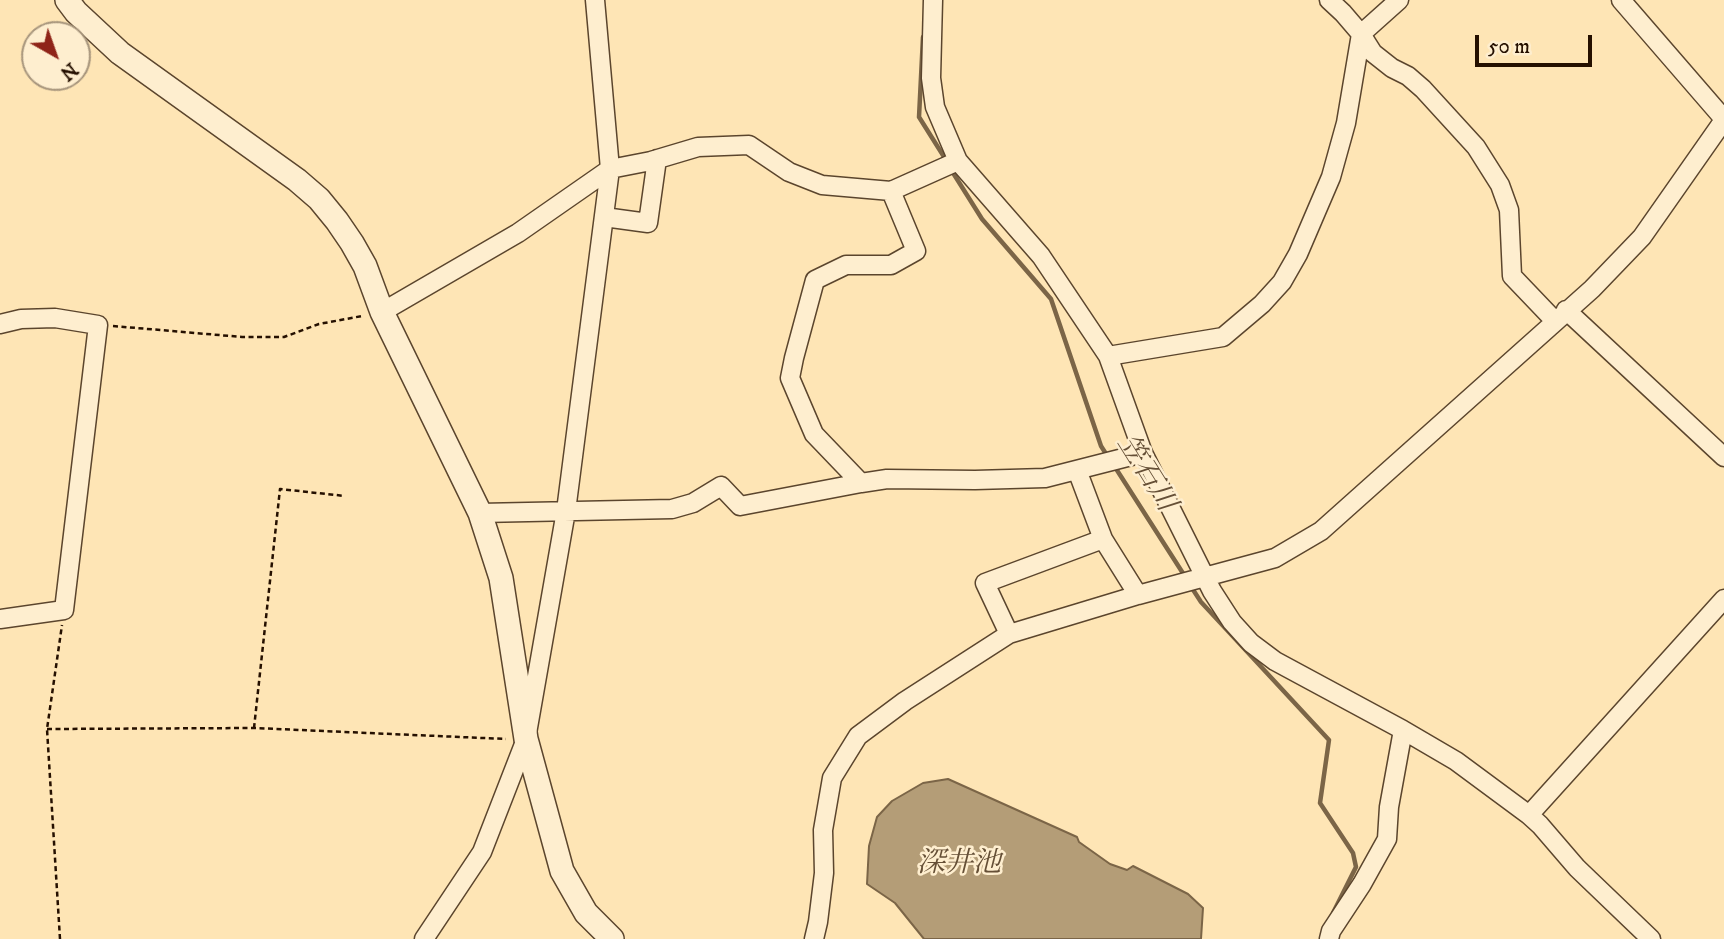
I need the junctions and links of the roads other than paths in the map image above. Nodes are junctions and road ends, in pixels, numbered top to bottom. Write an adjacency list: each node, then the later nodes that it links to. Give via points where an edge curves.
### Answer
1 (67, 0): 14 (street, via 120,53 319,199 365,266)
2 (595, 0): 11 (street)
3 (933, 0): 10 (street, via 935,107)
4 (1329, 0): 7 (street)
5 (1399, 0): 7 (street)
6 (1621, 0): 8 (street)
7 (1361, 34): 15 (street, via 1373,53 1423,89 1476,147 1500,185 1509,210 1512,276); 17 (street, via 1346,123 1331,177 1282,282 1223,337)
8 (1724, 119): 15 (street, via 1642,237)
9 (657, 159): 11 (street); 12 (street, via 698,147 749,145 789,172 822,185); 13 (street, via 648,223)
10 (958, 161): 12 (street); 17 (street, via 1041,256)
11 (610, 169): 13 (street); 14 (street, via 518,233)
12 (891, 191): 21 (street, via 916,251 891,265 846,265 815,280 790,378 814,434)
13 (604, 218): 22 (street)
14 (382, 312): 23 (street)
15 (1560, 316): 19 (street); 25 (street, via 1321,531 1275,558)
16 (0, 324): 28 (street, via 55,318 98,325 64,610)
17 (1108, 356): 18 (street)
18 (1143, 453): 20 (street); 25 (street)
19 (1724, 457)
20 (1077, 470): 21 (street, via 1045,478); 24 (street)
21 (862, 483): 22 (street, via 740,506 721,486 672,509)
22 (566, 511): 23 (street); 31 (street)
23 (480, 513): 31 (street, via 501,578)
24 (1102, 539): 26 (street); 29 (street, via 985,583)
25 (1205, 577): 26 (street); 30 (street, via 1232,622 1251,643 1275,661)
26 (1138, 595): 29 (street)
27 (1724, 598): 32 (street)
28 (0, 619)
29 (1009, 634): 35 (street, via 858,736 832,778)
30 (1403, 730): 32 (street, via 1456,761); 36 (street, via 1387,839)
31 (526, 739): 33 (street, via 482,852); 34 (street, via 562,871 586,913)
32 (1529, 815): 37 (street)
33 (425, 939)
34 (612, 939)
35 (814, 939)
36 (1329, 939)
37 (1651, 939)

